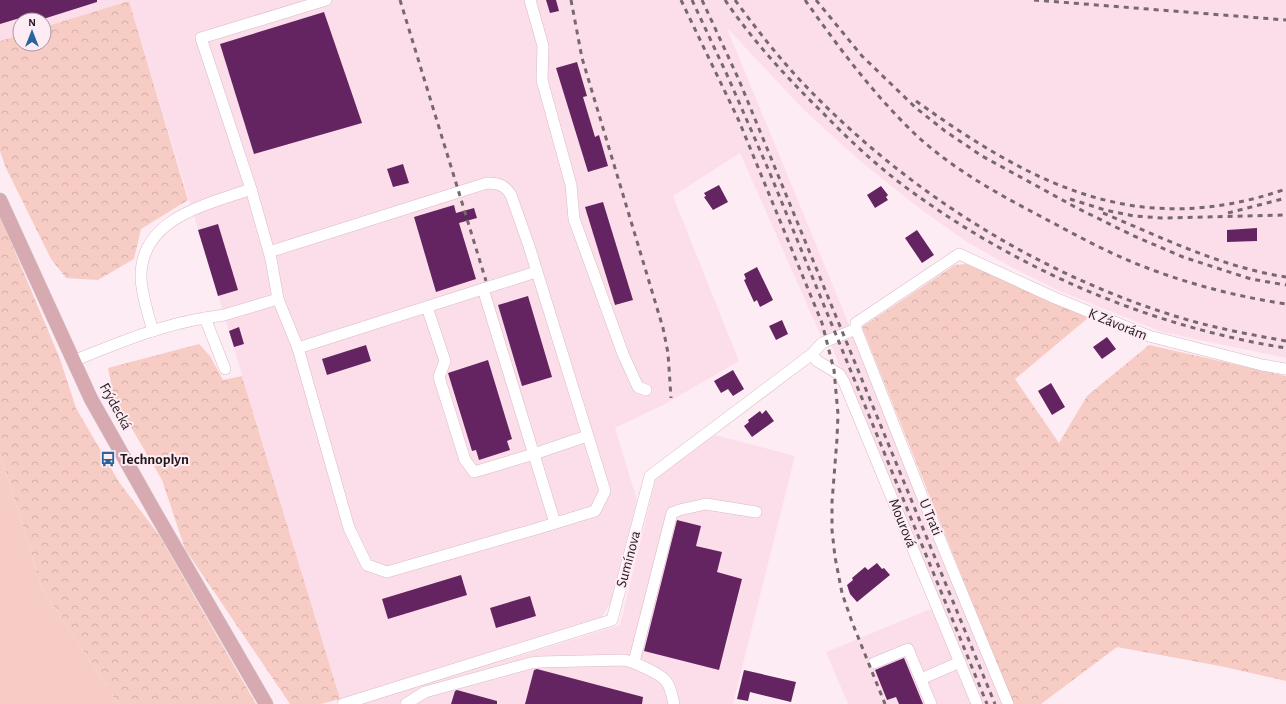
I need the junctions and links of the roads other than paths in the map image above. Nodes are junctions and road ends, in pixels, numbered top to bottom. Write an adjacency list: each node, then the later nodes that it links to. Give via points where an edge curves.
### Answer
1 (326, 0): 3 (street, via 201,38)
2 (530, 0): 18 (street, via 543,46 542,80 571,185 574,219 623,354 638,387)
3 (250, 189): 5 (street); 12 (street, via 185,212 156,235 147,249 142,266 142,289)
4 (0, 200): 15 (main road, Frýdecká)
5 (269, 252): 6 (street, via 495,183 508,189 511,195); 8 (street)
6 (536, 272): 7 (street); 19 (street)
7 (483, 289): 9 (street); 20 (street)
8 (278, 299): 10 (street); 13 (street)
9 (427, 307): 13 (street); 20 (street, via 445,361 439,377 465,460 474,472)
10 (206, 318): 12 (street); 16 (street)
11 (856, 326): 14 (street, Sumínova, via 822,343); 17 (street, K Závorám, via 959,254 1055,298 1149,336); 33 (street, U Trati, via 920,491)
12 (153, 331): 15 (street)
13 (298, 348): 22 (street, via 349,528 367,565 387,572)
14 (812, 354): 24 (street, Mourová, via 817,361 839,374 844,382); 28 (street, Sumínova, via 650,476 612,620)
15 (73, 361): 27 (main road, Frýdecká, via 91,399)
16 (225, 369)
17 (1286, 369)
18 (646, 390)
19 (588, 436): 20 (street); 22 (street, via 605,491 595,511)
20 (534, 454): 22 (street)
21 (756, 512): 23 (street, via 706,504 672,513)
22 (555, 523)
23 (634, 662): 29 (street, via 624,660 531,663 425,692); 30 (street, via 664,678)
24 (960, 662): 26 (street); 32 (street, Mourová)
25 (874, 663): 26 (street, via 908,649)
26 (920, 679): 31 (street)
27 (266, 704)
28 (343, 704)
29 (406, 704)
30 (674, 704)
31 (931, 704)
32 (977, 704)
33 (1008, 704)

